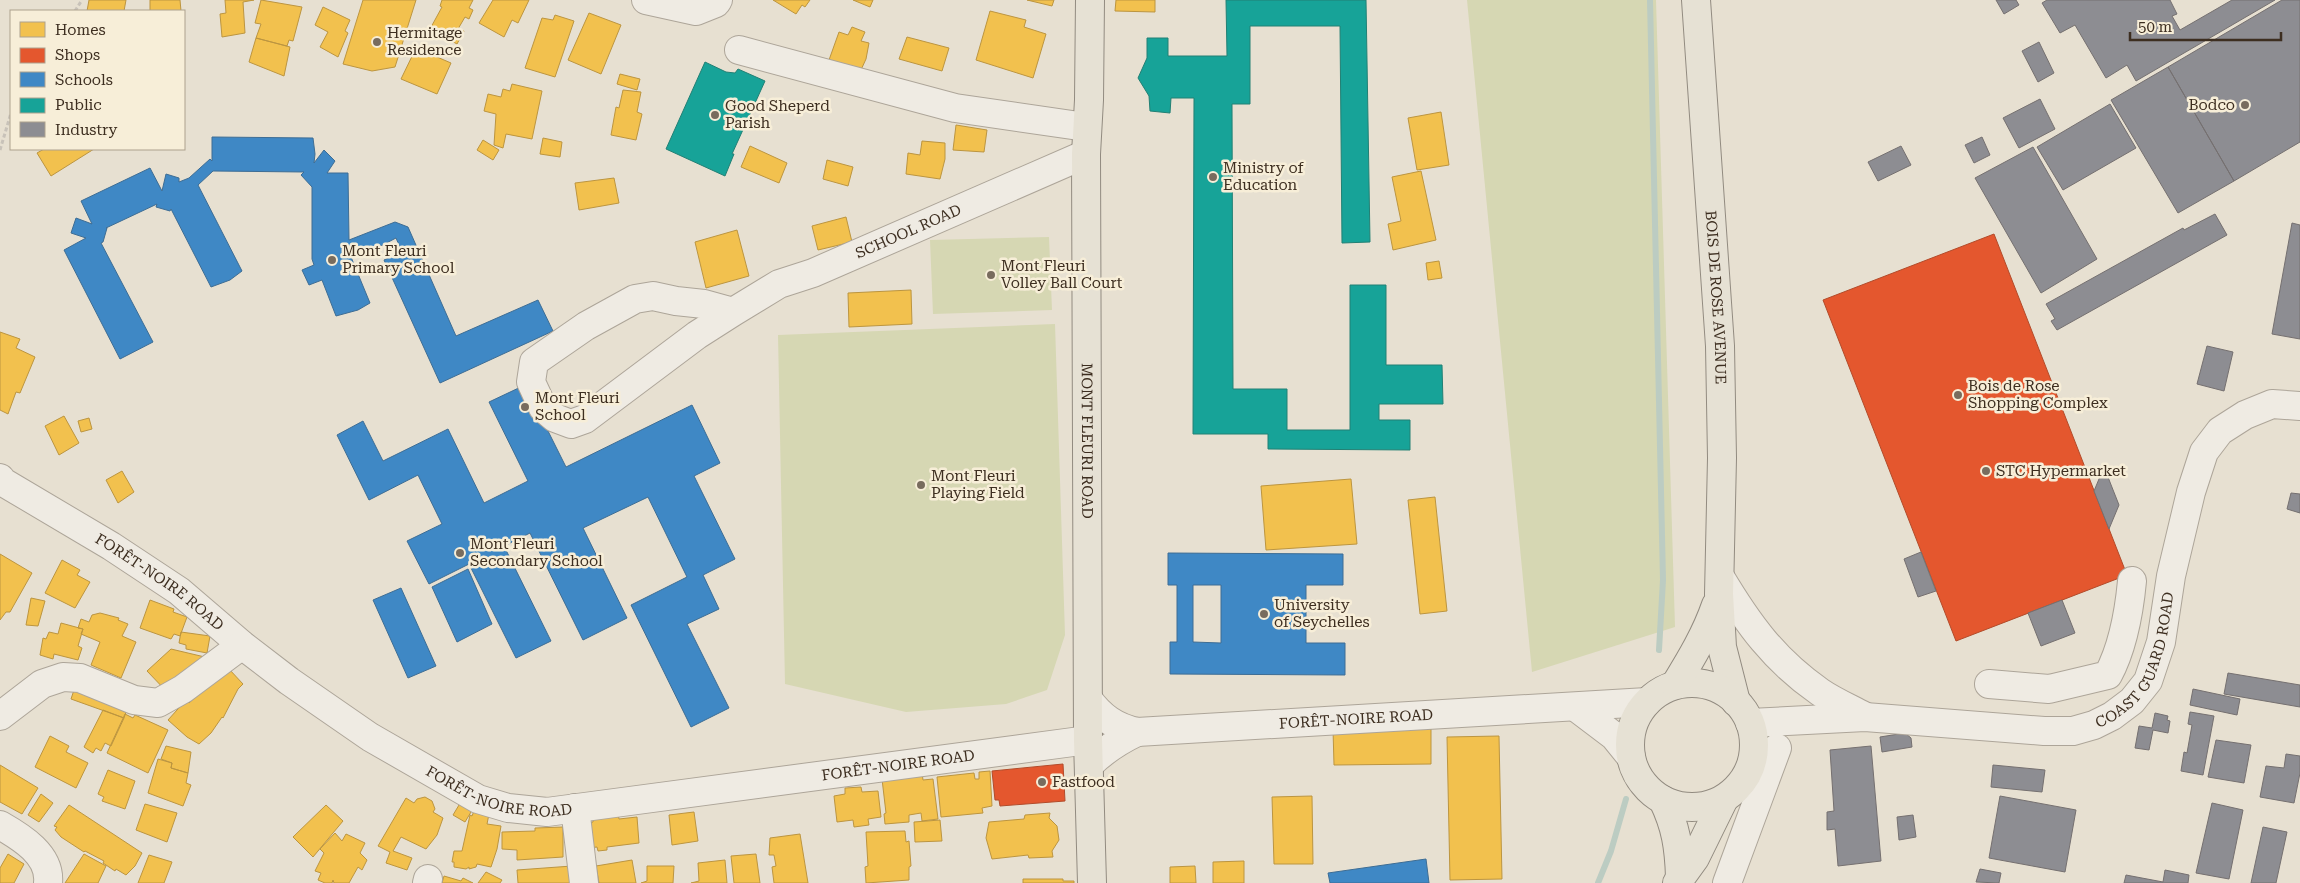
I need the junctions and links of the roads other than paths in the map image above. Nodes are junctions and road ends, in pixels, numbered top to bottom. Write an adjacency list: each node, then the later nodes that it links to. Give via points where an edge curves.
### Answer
1 (646, 0): 2 (street, via 696,11)
2 (718, 0)
3 (1090, 0): 6 (main road, MONT FLEURI ROAD)
4 (1696, 0): 12 (main road, BOIS DE ROSE AVENUE, via 1720,346)
5 (739, 50): 6 (street, via 955,108)
6 (1086, 127): 7 (main road, MONT FLEURI ROAD)
7 (1086, 154): 8 (street, SCHOOL ROAD, via 813,273 779,284); 16 (main road, MONT FLEURI ROAD)
8 (733, 312): 8 (street, SCHOOL ROAD, via 697,335 604,406 571,424 555,418 543,408 530,382 534,362 586,326 635,299 654,296)
9 (2300, 406): 22 (street, COAST GUARD ROAD, via 2272,404 2244,415 2220,431 2204,452 2171,576 2160,642 2148,681 2132,702 2112,716 2074,731)
10 (0, 478): 13 (street, FORÊT-NOIRE ROAD, via 179,591)
11 (2132, 582): 14 (street, via 2117,659 2108,675 2049,689)
12 (1719, 586): 15 (main road, BOIS DE ROSE AVENUE, via 1709,626); 19 (main road, BOIS DE ROSE AVENUE, via 1722,647); 22 (street, via 1780,660 1820,692)
13 (242, 645): 20 (street, via 183,689 158,703 134,700 80,678 64,677 42,684); 30 (street, FORÊT-NOIRE ROAD, via 370,737 478,799 508,808 547,812)
14 (1989, 684)
15 (1675, 685): 17 (main road); 19 (main road, via 1708,685 1723,692)
16 (1088, 699): 23 (street, FORÊT-NOIRE ROAD, via 1109,721); 25 (main road, MONT FLEURI ROAD)
17 (1647, 702): 18 (street, FORÊT-NOIRE ROAD); 26 (main road, via 1636,718 1630,737)
18 (1577, 708): 23 (street, FORÊT-NOIRE ROAD); 26 (street, via 1614,736)
19 (1743, 712): 21 (street, COAST GUARD ROAD); 27 (main road, via 1754,740 1753,758)
20 (0, 716)
21 (1838, 717): 22 (street, COAST GUARD ROAD); 24 (street, COAST GUARD ROAD)
22 (1865, 717)
23 (1137, 732): 25 (street, FORÊT-NOIRE ROAD, via 1103,751)
24 (1777, 748): 27 (street, COAST GUARD ROAD); 36 (street)
25 (1089, 753): 30 (street, FORÊT-NOIRE ROAD); 35 (main road, MONT FLEURI ROAD)
26 (1631, 757): 29 (main road, via 1642,782)
27 (1747, 774): 28 (main road)
28 (1724, 799): 29 (main road, via 1704,806 1682,807); 32 (main road, via 1694,858)
29 (1662, 800): 32 (main road, via 1674,822 1679,849)
30 (575, 808): 34 (street)
31 (0, 825): 33 (street, via 42,858)
32 (1678, 880)
33 (48, 883)
34 (584, 883)
35 (1092, 883)
36 (1726, 883)

